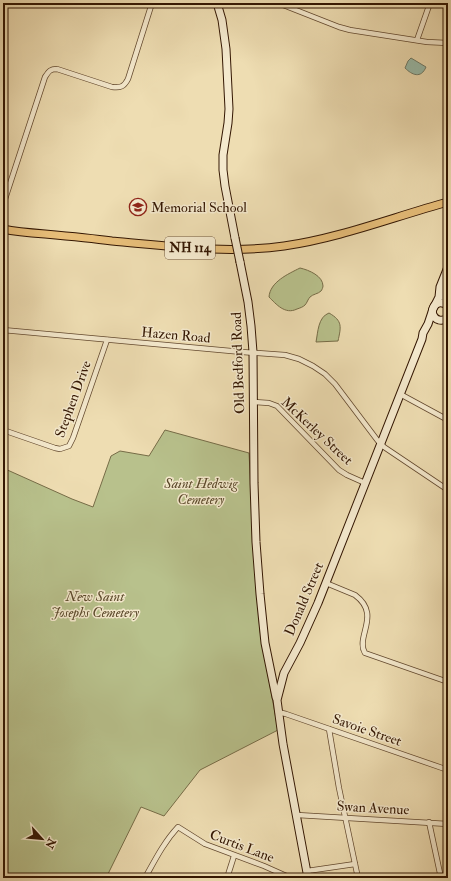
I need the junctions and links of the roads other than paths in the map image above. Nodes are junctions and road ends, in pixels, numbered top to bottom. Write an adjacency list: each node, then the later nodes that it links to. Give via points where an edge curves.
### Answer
1 (152, 3): 7 (street, via 128,79 122,87 112,87 57,69 49,71)
2 (217, 3): 19 (street, Old Bedford Road, bridge, via 226,49 229,108 223,170 250,315)
3 (278, 3): 5 (street, via 350,30)
4 (430, 3): 5 (street)
5 (417, 40): 6 (street)
6 (448, 43)
7 (4, 202)
8 (448, 202): 9 (main road, NH 114, via 320,239 250,249 206,249)
9 (3, 231)
10 (448, 267): 11 (street, Donald Street)
11 (444, 276): 12 (street, Donald Street, via 444,294); 13 (street, Donald Street, via 439,297)
12 (448, 305): 13 (street, Donald Street, via 438,303)
13 (433, 308): 15 (street, via 435,318); 17 (street, Donald Street)
14 (448, 318): 15 (street, Donald Street)
15 (440, 321): 17 (street, Donald Street)
16 (3, 330): 18 (street, Hazen Road)
17 (422, 339): 20 (street, Donald Street)
18 (107, 340): 19 (street, Hazen Road); 23 (street, Stephen Drive, via 69,446 55,448)
19 (253, 352): 21 (street, Old Bedford Road); 24 (street, Hazen Road, via 285,355 313,366 325,374)
20 (400, 394): 22 (street); 24 (street, Donald Street)
21 (253, 402): 25 (street, McKerley Street, via 277,406 339,470); 29 (street, Old Bedford Road, via 257,557 263,624)
22 (448, 420)
23 (3, 430)
24 (381, 444): 25 (street, Donald Street); 26 (street, Hazen Road)
25 (365, 484): 27 (street, Donald Street)
26 (448, 490)
27 (326, 583): 28 (street, Donald Street); 30 (street, via 355,595 362,601 367,615 362,644 364,653)
28 (284, 673): 29 (street); 31 (street, Donald Street)
29 (272, 677): 31 (street, Old Bedford Road)
30 (448, 682)
31 (277, 700): 32 (street, Donald Street)
32 (278, 712): 33 (street, Savoie Street); 35 (street, Donald Street)
33 (329, 729): 34 (street, Savoie Street); 36 (street)
34 (448, 770)
35 (297, 815): 36 (street, Swan Avenue); 41 (street, Donald Street)
36 (345, 818): 37 (street, Swan Avenue); 40 (street)
37 (429, 822): 38 (street, Swan Avenue); 46 (street)
38 (448, 824)
39 (234, 856): 42 (street, Curtis Lane, via 205,844 178,827 165,843); 43 (street); 44 (street, Curtis Lane)
40 (355, 864): 41 (street); 45 (street)
41 (308, 875)
42 (145, 878)
43 (227, 878)
44 (291, 878)
45 (358, 878)
46 (441, 878)

